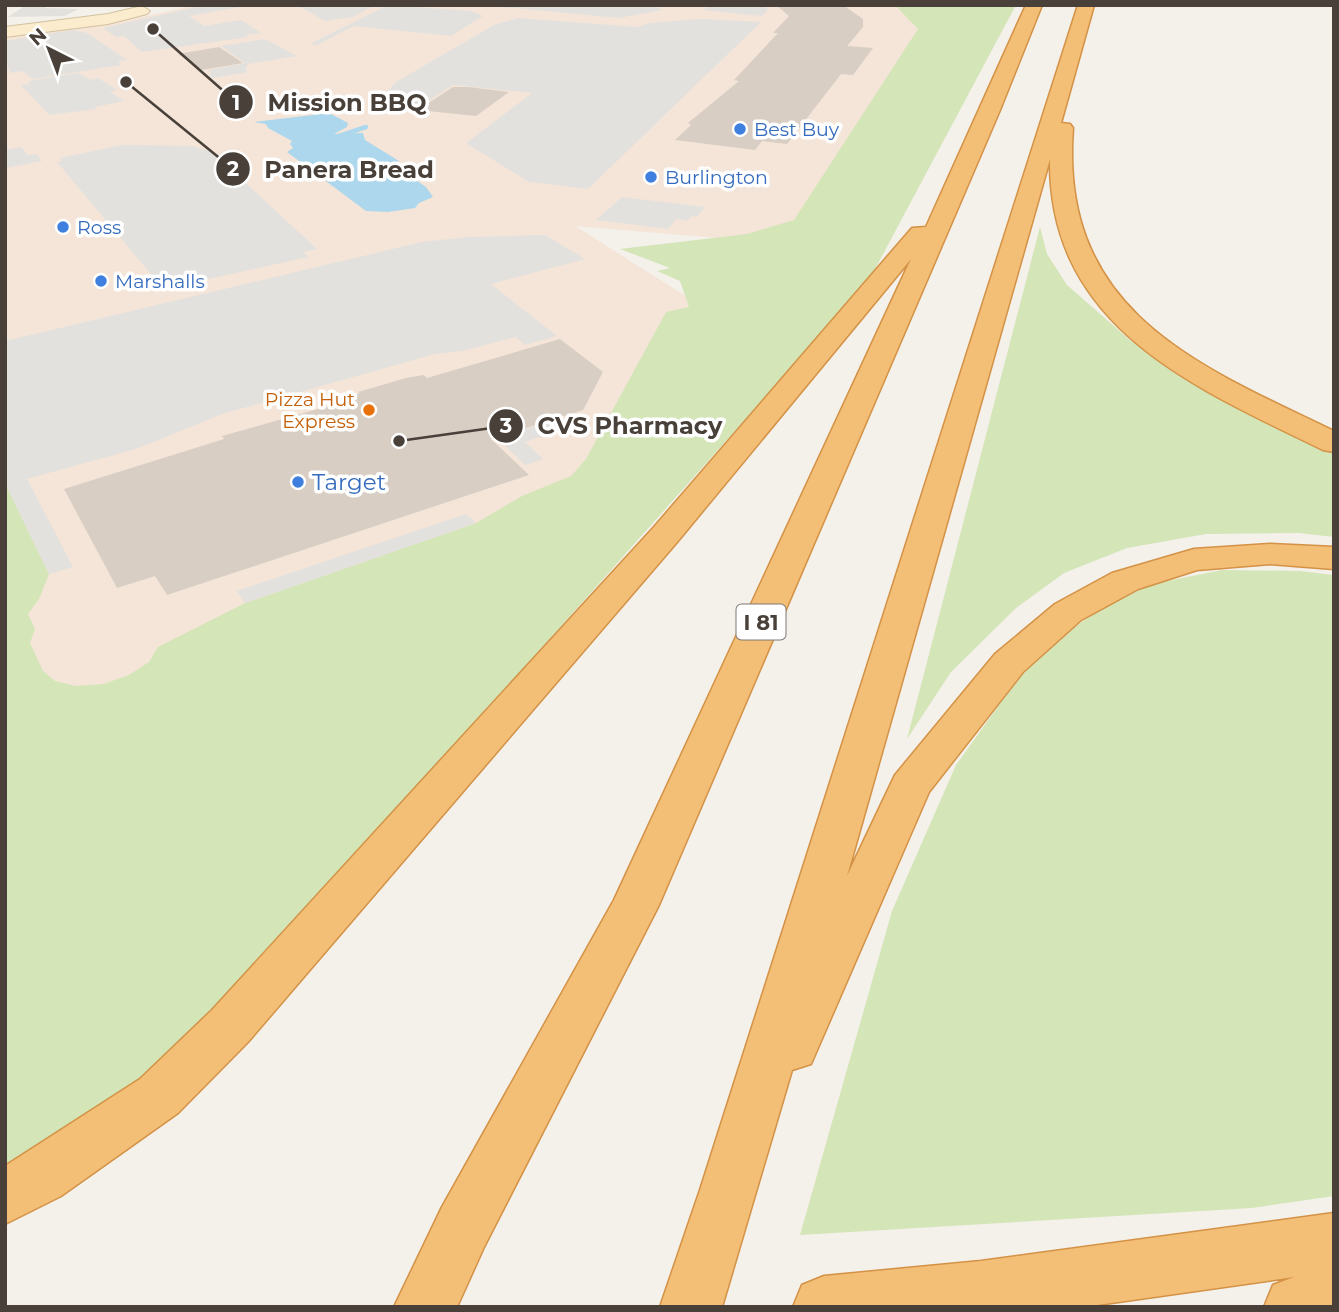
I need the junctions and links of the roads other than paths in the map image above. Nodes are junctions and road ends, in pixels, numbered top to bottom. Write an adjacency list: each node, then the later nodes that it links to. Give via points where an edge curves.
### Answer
1 (1034, 5): 5 (highway, I 81)
2 (148, 10): 4 (main road)
3 (1082, 16): 6 (highway, via 1062,135 1061,190 1068,225 1084,264 1142,336 1205,379); 9 (highway)
4 (5, 32)
5 (948, 200): 8 (highway, via 666,534 230,1026 159,1096); 12 (highway, I 81, via 635,905)
6 (1334, 443)
7 (1334, 558): 9 (highway, via 1270,554 1194,561 1125,581 1068,612 1009,663 910,786)
8 (5, 1197)
9 (725, 1200): 13 (highway)
10 (1334, 1242): 14 (highway, via 981,1291)
11 (1334, 1302): 15 (highway)
12 (425, 1307)
13 (691, 1307)
14 (824, 1307)
15 (1295, 1307)

